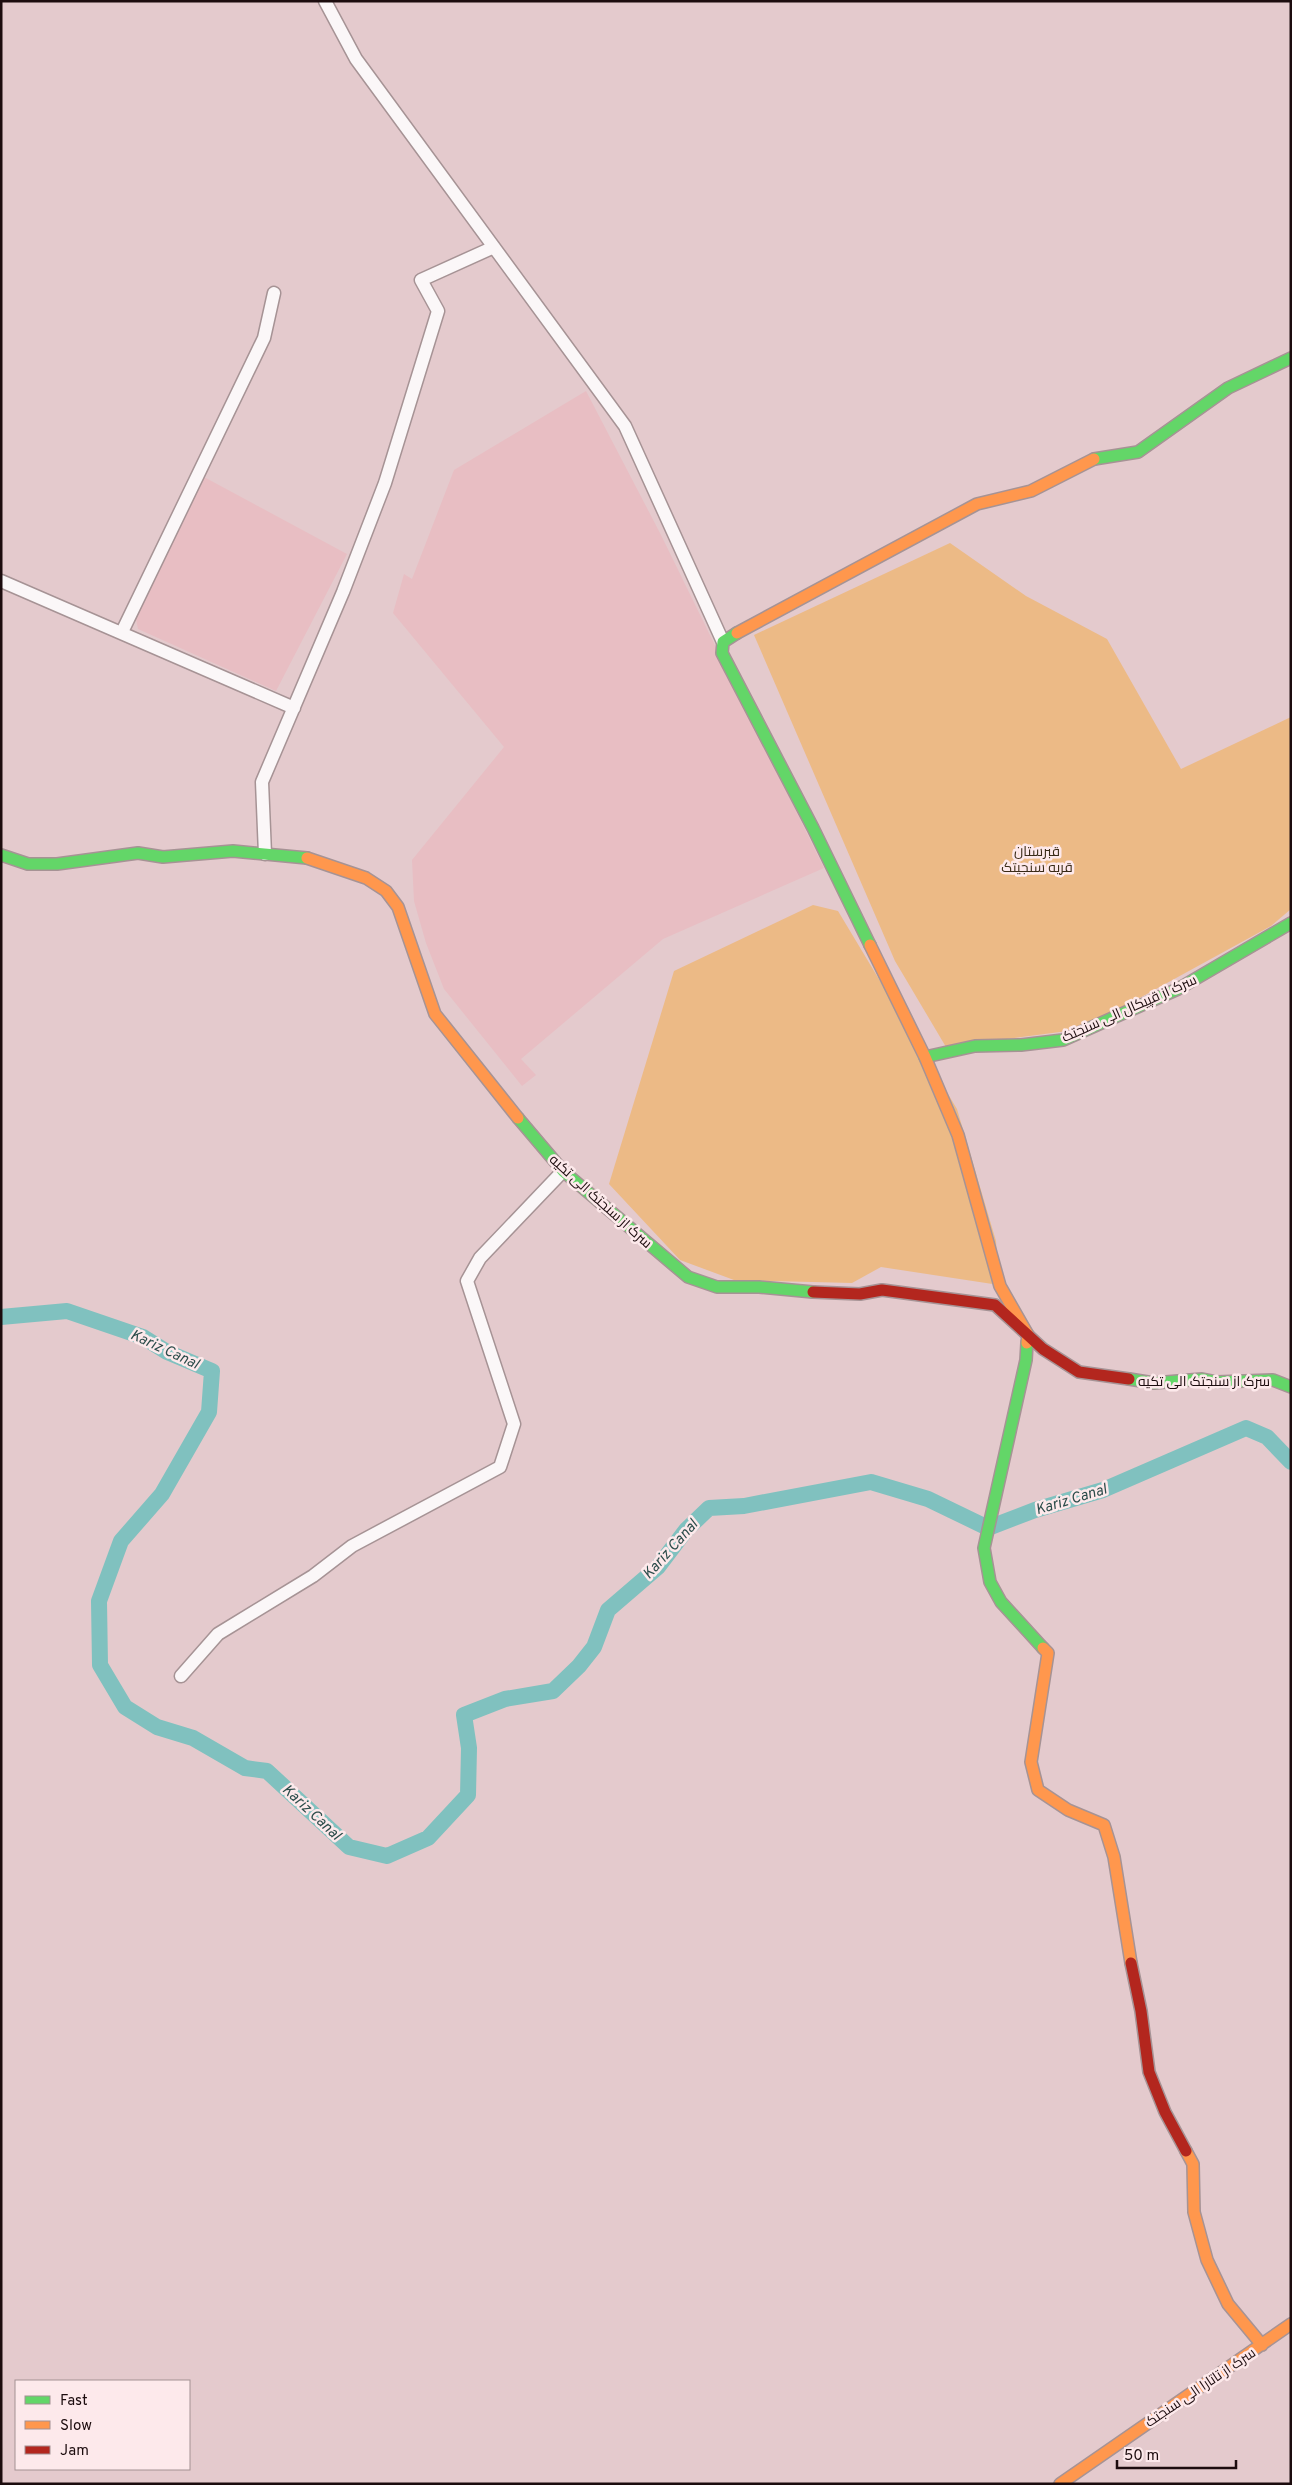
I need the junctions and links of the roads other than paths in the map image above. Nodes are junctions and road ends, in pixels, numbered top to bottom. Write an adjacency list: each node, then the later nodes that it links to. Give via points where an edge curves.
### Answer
1 (325, 1): 2 (street, via 356,59)
2 (494, 247): 7 (street, via 625,426); 8 (street, via 421,280 438,311 385,483)
3 (274, 293): 6 (street, via 264,338)
4 (1291, 358): 7 (street, via 1228,388 1138,452 1093,459 1031,490 977,504)
5 (1, 581): 6 (street)
6 (122, 632): 8 (street)
7 (723, 642): 12 (street, via 722,653 814,828)
8 (294, 708): 9 (street, via 262,782)
9 (265, 854): 10 (street, سرک از سنجتک الی تکیه, via 233,851 163,857 138,853 57,864 28,864); 13 (street, سرک از سنجتک الی تکیه, via 306,858 366,878 386,892 398,906 435,1014 484,1078)
10 (1, 855)
11 (1291, 923): 12 (street, سرک از قپیکال الی سنجتک, via 1178,989 1063,1040 976,1046)
12 (925, 1057): 14 (street, via 958,1135 1000,1286)
13 (564, 1171): 14 (street, سرک از سنجتک الی تکیه, via 688,1276 717,1287 835,1294 882,1290 996,1304); 16 (street, via 480,1258 467,1281 514,1424 500,1467 352,1546 313,1576 218,1634)
14 (1028, 1335): 15 (street, سرک از سنجتک الی تکیه, via 1043,1349 1079,1372 1154,1383 1202,1379 1217,1382 1274,1380); 18 (street, via 1026,1360 984,1548 990,1582 1001,1602 1048,1653 1031,1762 1038,1790 1068,1810 1104,1825 1114,1857 1142,2011 1149,2072 1164,2112 1193,2164 1194,2212 1207,2260 1228,2304)
15 (1291, 1387)
16 (181, 1676)
17 (1291, 2324): 18 (street, سرک از تاتارا الی سنجتک)
18 (1262, 2345): 19 (street, سرک از تاتارا الی سنجتک)
19 (1060, 2484)

